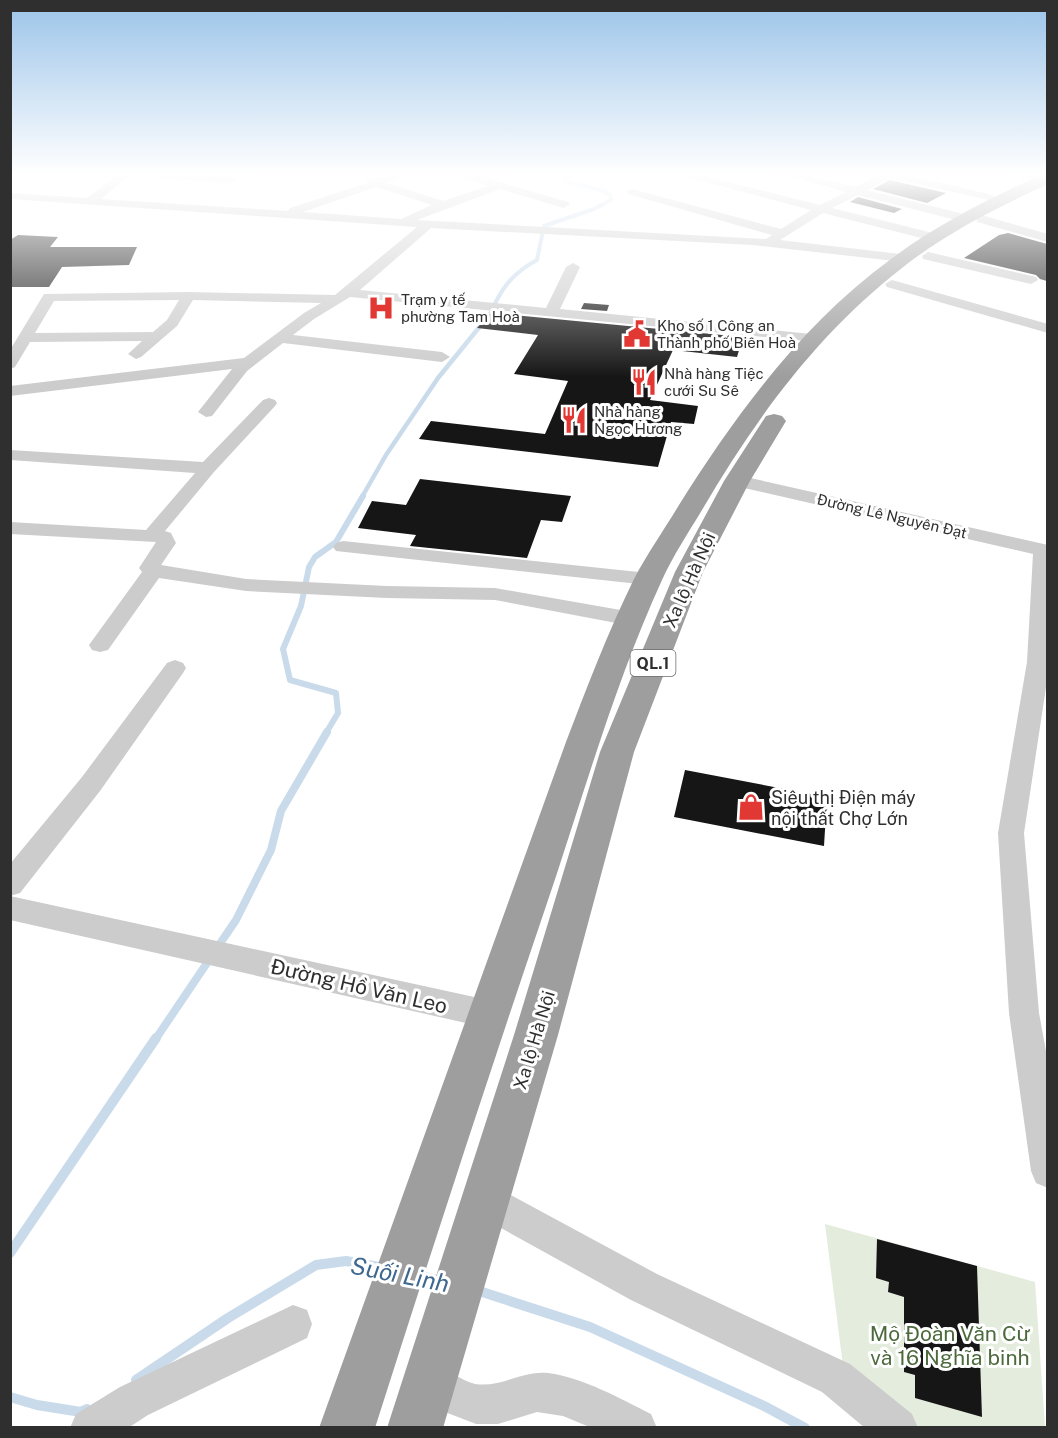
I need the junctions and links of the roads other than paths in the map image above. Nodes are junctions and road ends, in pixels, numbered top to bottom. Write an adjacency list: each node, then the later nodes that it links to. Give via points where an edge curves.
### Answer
1 (407, 242): 9 (street)
2 (769, 242): 5 (street)
3 (884, 242): 5 (street)
4 (939, 242): 5 (highway, Xa lộ Hà Nội / QL.1)
5 (915, 258): 7 (street); 11 (street); 15 (highway, via 856,298); 25 (highway, Xa lộ Hà Nội / QL.1, via 829,347 777,417)
6 (573, 267): 10 (street)
7 (1031, 280)
8 (189, 296): 9 (street); 12 (street, via 176,318); 13 (street, via 49,297)
9 (343, 296): 10 (street); 14 (street)
10 (551, 313): 15 (street)
11 (1047, 329)
12 (158, 336): 13 (street); 16 (street)
13 (26, 338): 19 (street)
14 (279, 338): 17 (street); 18 (street)
15 (816, 338): 25 (highway, via 758,408)
16 (136, 354)
17 (442, 357)
18 (250, 362): 20 (street); 22 (street, via 237,372)
19 (10, 364)
20 (10, 391)
21 (269, 404): 24 (street)
22 (206, 412)
23 (10, 455): 24 (street)
24 (208, 468): 27 (street)
25 (726, 475): 29 (street, Đường Lê Nguyên Đạt); 31 (highway, Xa lộ Hà Nội / QL.1); 39 (highway, Xa lộ Hà Nội / QL.1, via 617,752)
26 (10, 528): 27 (street)
27 (152, 535): 30 (street, via 166,539 149,567)
28 (343, 547): 31 (street)
29 (1045, 551): 38 (street, via 1038,662 1011,833 1024,1013)
30 (153, 572): 32 (street, via 246,585 495,594); 33 (street)
31 (648, 579): 32 (highway, Xa lộ Hà Nội / QL.1)
32 (632, 619): 37 (highway, Xa lộ Hà Nội / QL.1, via 595,706)
33 (100, 645)
34 (175, 668): 35 (street, via 91,784)
35 (10, 885)
36 (10, 908): 37 (street, Đường Hồ Văn Leo)
37 (488, 1014): 43 (highway, Xa lộ Hà Nội / QL.1)
38 (1047, 1171)
39 (485, 1199): 41 (highway, QL.1); 45 (street, via 644,1287 836,1378)
40 (293, 1324): 42 (street, via 134,1401)
41 (422, 1404): 44 (street, via 486,1405 513,1401 535,1391 572,1400)
42 (90, 1428)
43 (347, 1428)
44 (637, 1428)
45 (898, 1428)

